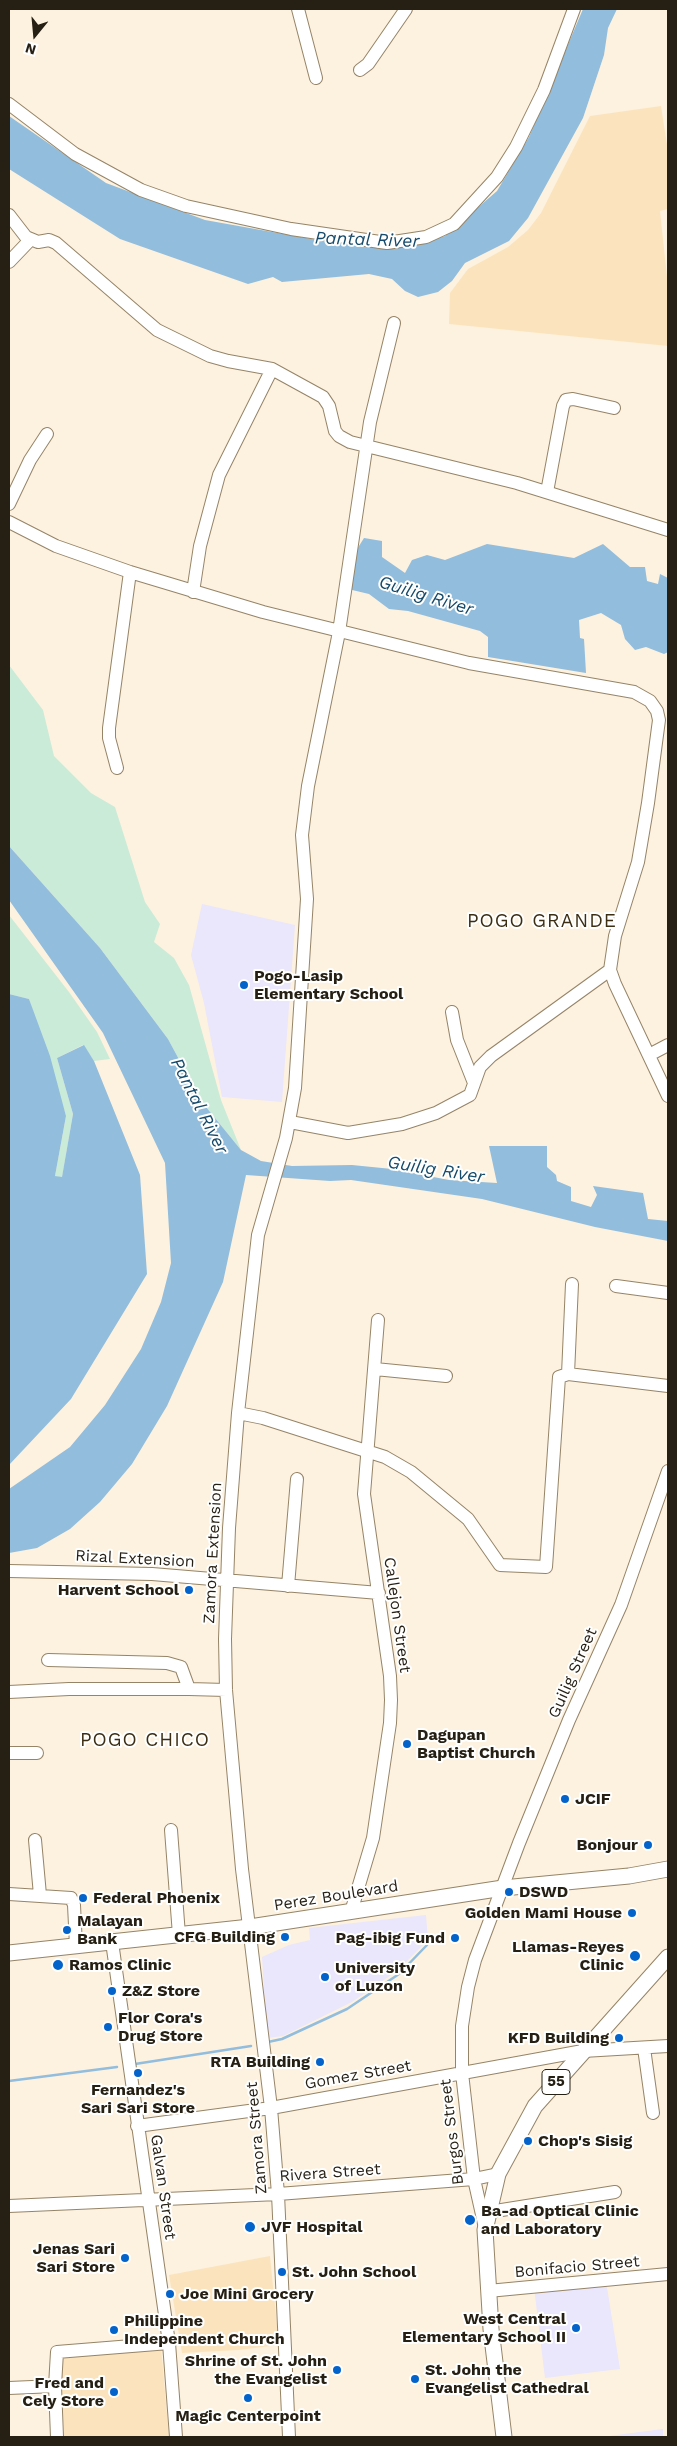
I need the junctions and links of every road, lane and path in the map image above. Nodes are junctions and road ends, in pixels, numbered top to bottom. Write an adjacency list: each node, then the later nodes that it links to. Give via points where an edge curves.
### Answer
1 (298, 9): 5 (street)
2 (406, 9): 4 (street, via 368,64)
3 (574, 9): 6 (street, via 544,90 497,177 454,224 426,237 387,243 291,229 186,206 141,190 75,154)
4 (360, 70)
5 (316, 78)
6 (9, 104)
7 (9, 215): 8 (street)
8 (31, 239): 9 (street); 11 (street, via 56,243 147,324 179,342 228,362)
9 (9, 262)
10 (394, 323): 14 (street, Zamora Extension)
11 (272, 369): 14 (street, via 323,397 339,436); 20 (street, via 219,475 204,530)
12 (614, 408): 15 (street, via 566,400)
13 (47, 434): 16 (street, via 30,460)
14 (365, 447): 15 (street); 21 (street, Zamora Extension)
15 (547, 492): 18 (street)
16 (9, 504)
17 (9, 522): 19 (street, via 56,546)
18 (668, 530)
19 (130, 572): 20 (street); 22 (street, via 109,728)
20 (193, 592): 21 (street)
21 (339, 632): 23 (street, via 469,663 634,692 655,706 659,720 648,804 638,862 614,936); 29 (street, Zamora Extension, via 322,709 302,835 307,899)
22 (117, 768)
23 (610, 970): 26 (street); 27 (street, via 491,1056 480,1067)
24 (452, 1012): 27 (street, via 457,1040)
25 (668, 1045): 26 (street)
26 (649, 1054): 28 (street)
27 (474, 1083): 29 (street, via 470,1095 436,1113 362,1132 332,1132)
28 (668, 1096)
29 (290, 1122): 38 (street, Zamora Extension, via 258,1235)
30 (572, 1284): 35 (street)
31 (616, 1286): 32 (street)
32 (668, 1293)
33 (378, 1320): 34 (street, Callejon Street)
34 (375, 1369): 36 (street); 39 (street, Callejon Street)
35 (568, 1374): 37 (street); 39 (street, via 562,1374 557,1382 546,1566 500,1565 468,1519 432,1488 402,1466)
36 (446, 1376)
37 (668, 1386)
38 (238, 1413): 39 (street); 43 (street, Zamora Extension)
39 (366, 1451): 45 (street, Callejon Street, via 364,1494)
40 (668, 1471): 55 (street, Guilig Street, via 621,1606 569,1720)
41 (296, 1479): 44 (street)
42 (9, 1571): 43 (street, Rizal Extension, via 152,1574)
43 (228, 1581): 44 (street, Rizal Extension); 48 (street, Zamora Extension)
44 (288, 1586): 45 (street, Rizal Extension)
45 (379, 1593): 58 (street, Callejon Street, via 390,1676 390,1723 373,1838)
46 (48, 1660): 47 (street, via 175,1665 183,1671)
47 (189, 1689): 48 (street); 49 (street)
48 (226, 1690): 59 (street, Zamora Extension)
49 (9, 1692)
50 (9, 1753): 51 (street)
51 (37, 1753)
52 (171, 1830): 60 (street)
53 (35, 1840): 57 (street)
54 (668, 1869): 55 (main road, Perez Boulevard)
55 (503, 1888): 58 (main road, Perez Boulevard); 68 (street, Burgos Street, via 468,1987 462,2026)
56 (9, 1894): 57 (street)
57 (40, 1895): 62 (street, via 72,1899)
58 (351, 1912): 59 (main road, Perez Boulevard)
59 (250, 1927): 60 (main road, Perez Boulevard); 69 (street, Zamora Street)
60 (179, 1935): 61 (main road, Perez Boulevard)
61 (112, 1942): 62 (main road, Perez Boulevard); 71 (street, Galvan Street)
62 (76, 1946): 63 (main road, Perez Boulevard)
63 (9, 1953)
64 (668, 1956): 67 (main road, 55)
65 (668, 2046): 66 (street, Gomez Street)
66 (644, 2048): 67 (street, Gomez Street); 70 (street)
67 (583, 2051): 68 (street, Gomez Street); 72 (main road, 55, via 535,2106)
68 (462, 2073): 69 (street, Gomez Street); 73 (street, Burgos Street)
69 (271, 2108): 71 (street, Gomez Street); 75 (street, Zamora Street)
70 (653, 2113)
71 (138, 2126): 76 (street, Galvan Street)
72 (498, 2174): 73 (street, Rivera Street); 78 (main road, 55)
73 (474, 2179): 75 (street, Rivera Street); 79 (street, Burgos Street)
74 (615, 2192): 78 (street)
75 (278, 2194): 76 (street, Rivera Street); 87 (street, Zamora Street)
76 (148, 2199): 77 (street, Rivera Street); 82 (street, Galvan Street)
77 (9, 2206)
78 (490, 2212): 79 (main road, 55)
79 (485, 2230): 81 (main road, Burgos Street / 55)
80 (668, 2274): 81 (street, Bonifacio Street)
81 (488, 2291): 88 (main road, Burgos Street / 55)
82 (170, 2342): 83 (street, via 56,2352); 86 (street, Galvan Street)
83 (55, 2386): 84 (street); 85 (street)
84 (9, 2388)
85 (57, 2437)
86 (176, 2437)
87 (289, 2437)
88 (504, 2437)

